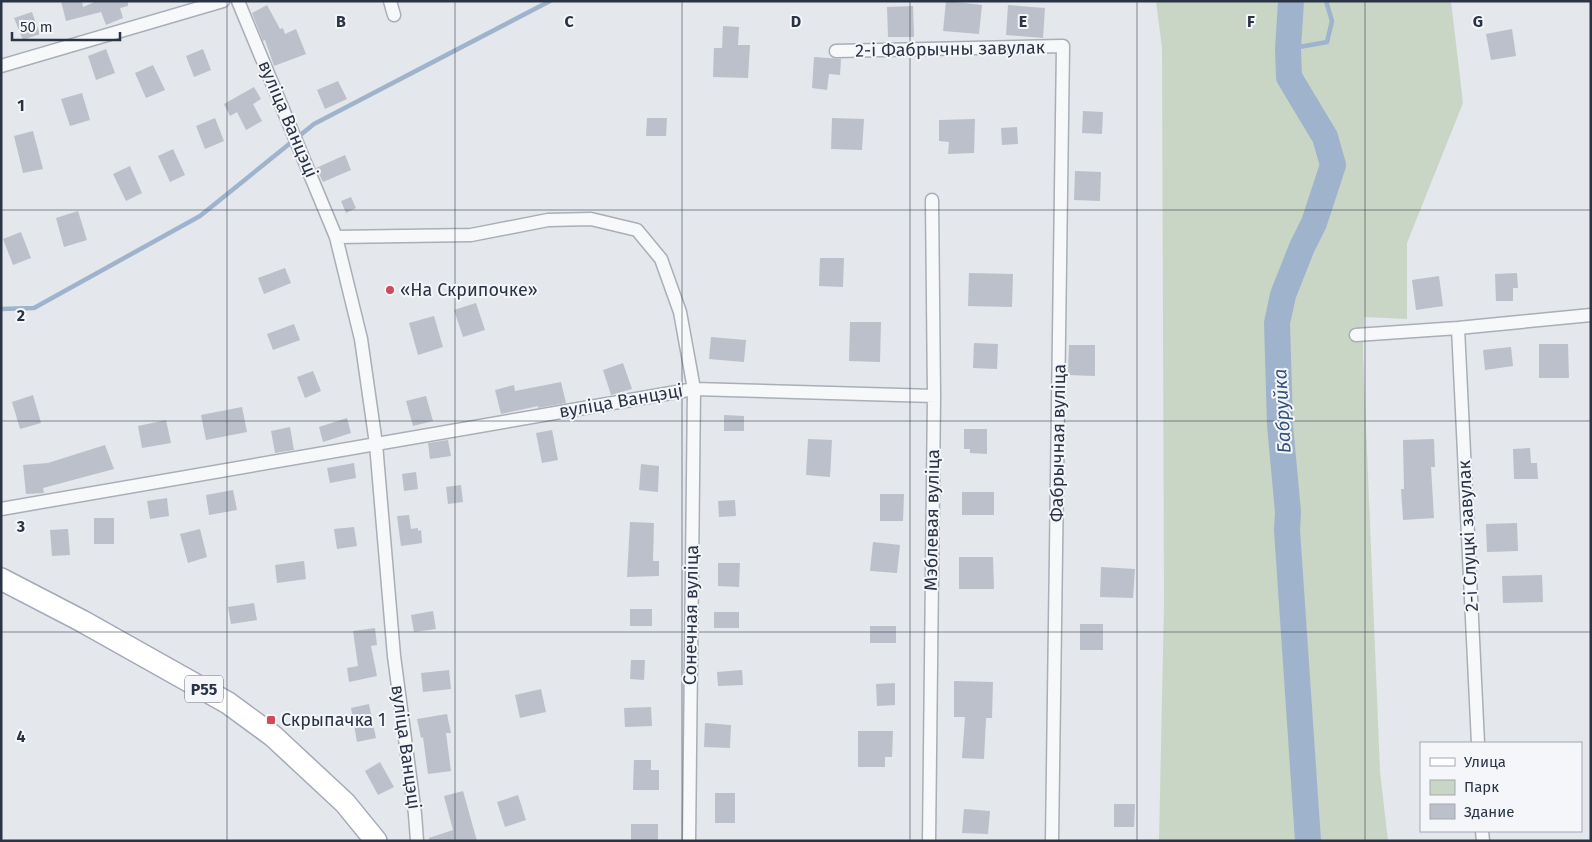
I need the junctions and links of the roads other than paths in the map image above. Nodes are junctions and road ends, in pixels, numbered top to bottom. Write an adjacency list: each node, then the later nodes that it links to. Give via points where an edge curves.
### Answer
1 (223, 1): 7 (street)
2 (238, 1): 9 (street, вуліца Ванцэці)
3 (390, 1): 4 (street)
4 (394, 15)
5 (1063, 46): 6 (street, 2-і Фабрычны завулак); 23 (street, Фабрычная вуліца)
6 (836, 51)
7 (1, 66)
8 (932, 200): 14 (street, Мэблевая вуліца)
9 (336, 237): 13 (street, вуліца Ванцэці, via 471,235 556,220 591,219 637,230 661,258 680,312); 15 (street, вуліца Ванцэці, via 361,339)
10 (1591, 315): 11 (street)
11 (1458, 328): 12 (street); 18 (street, 2-і Слуцкі завулак)
12 (1356, 335)
13 (694, 389): 14 (street); 15 (street, вуліца Ванцэці); 21 (street, Сонечная вуліца)
14 (934, 396): 22 (street, Мэблевая вуліца)
15 (376, 444): 16 (street, вуліца Ванцэці); 20 (street, вуліца Ванцэці, via 394,656)
16 (1, 509)
17 (1, 579): 19 (main road, Р55, via 228,703 273,736 345,802)
18 (1478, 742)
19 (376, 841)
20 (417, 841)
21 (689, 841)
22 (929, 841)
23 (1052, 841)

